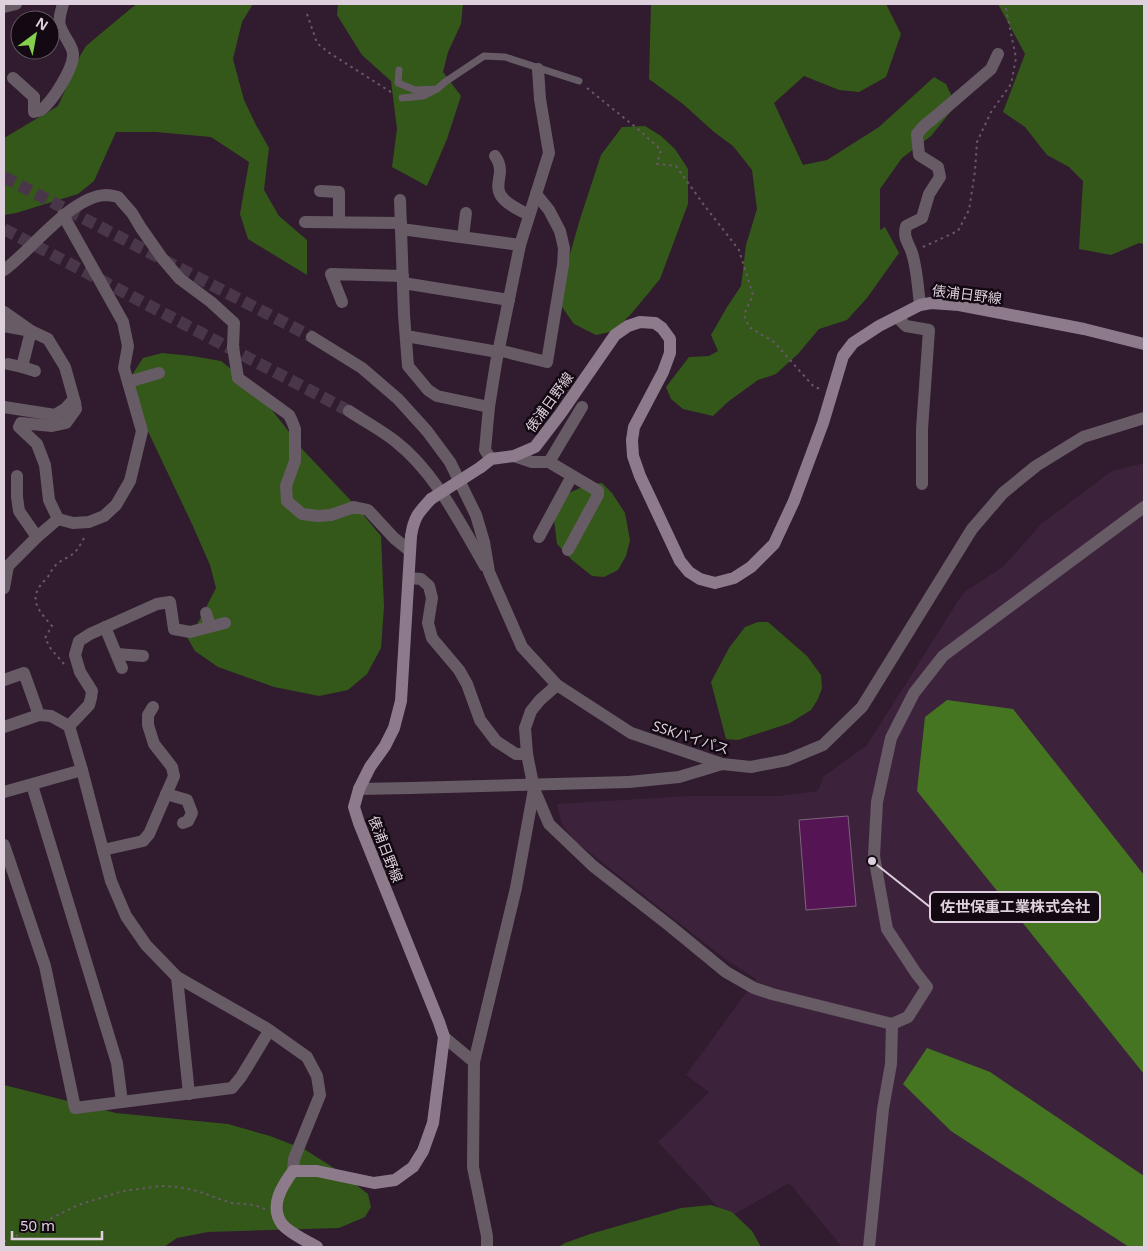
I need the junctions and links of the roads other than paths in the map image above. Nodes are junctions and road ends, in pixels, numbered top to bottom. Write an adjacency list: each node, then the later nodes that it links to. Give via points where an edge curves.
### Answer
1 (16, 4): 3 (street)
2 (62, 4): 7 (street, via 59,28 74,56 69,71 52,98 40,111 34,112 34,97)
3 (4, 7)
4 (998, 54): 27 (street, via 991,69 917,134 920,155 938,167 940,177 929,194 922,218 906,226 904,235 912,253)
5 (538, 68): 8 (lane); 9 (lane, via 505,57 484,56); 13 (street, via 549,153)
6 (399, 70): 9 (lane, via 398,83 415,90)
7 (12, 78)
8 (579, 81)
9 (437, 89): 10 (lane, via 423,96)
10 (402, 98)
11 (495, 156): 17 (street, via 500,170 499,194)
12 (320, 191): 19 (street, via 339,192)
13 (536, 194): 17 (street); 35 (street, via 560,231 564,248 546,362)
14 (400, 200): 20 (street)
15 (466, 213): 21 (street)
16 (63, 215): 23 (street); 38 (street, via 123,322 128,346 124,368); 56 (street, via 87,200 105,195 118,197 180,279 234,323 233,347 238,378 289,415 296,441 295,461 286,486 287,501 302,514 318,516 354,507 368,510)
17 (529, 216): 22 (street)
18 (305, 222): 19 (street)
19 (339, 222): 20 (street)
20 (401, 226): 21 (street); 24 (street)
21 (464, 237): 22 (street)
22 (520, 245): 25 (street)
23 (4, 271)
24 (403, 280): 25 (street); 26 (street, via 331,274); 32 (street)
25 (508, 300): 35 (street)
26 (342, 302)
27 (920, 305): 29 (main road, 俵浦日野線); 34 (main road, 俵浦日野線, via 959,305)
28 (4, 312): 31 (street)
29 (897, 317): 45 (main road, 俵浦日野線, via 853,343 843,356 823,423 774,544 751,567 734,578 715,583 700,580 689,572 680,561 633,456 634,427 670,354 670,339 655,323 640,322 615,335 535,447); 50 (street, via 906,326 929,330)
30 (4, 326): 31 (street)
31 (31, 331): 36 (street, via 28,369); 39 (street, via 48,339 65,367)
32 (406, 336): 35 (street); 41 (street, via 408,366 428,390 437,396)
33 (312, 337): 57 (street, SSKバイパス, via 362,368 398,399 427,431 450,462 476,515)
34 (1144, 344)
35 (498, 351): 41 (street)
36 (8, 364)
37 (158, 373): 38 (street)
38 (128, 382): 52 (street, via 142,431 130,481 116,505 104,516 73,524)
39 (74, 399): 40 (street, via 55,415); 52 (street, via 76,409 66,423 52,426 20,423 19,427 36,444 45,466 49,500)
40 (4, 407)
41 (489, 407): 47 (street)
42 (582, 407): 46 (street)
43 (349, 411): 57 (street, via 395,441 422,467)
44 (1144, 418): 74 (street, SSKバイパス, via 1083,437 1036,466 1003,493 972,529 862,707 823,745 787,760 751,767)
45 (514, 456): 46 (street, via 532,462); 47 (main road, 俵浦日野線)
46 (549, 462): 49 (street)
47 (486, 463): 56 (main road, 俵浦日野線, bridge, via 431,499 418,513 413,522)
48 (17, 476): 53 (street, via 19,511)
49 (572, 476): 54 (street); 55 (street, via 598,490 598,495)
50 (922, 484)
51 (1144, 507): 85 (street, via 943,656 914,693 891,738 877,802 874,856 887,929 927,988 908,1017)
52 (58, 520): 53 (street)
53 (37, 537): 59 (street, via 8,566)
54 (539, 537)
55 (568, 550)
56 (410, 552): 58 (main road, 俵浦日野線)
57 (489, 572): 68 (street, SSKバイパス, via 522,648)
58 (409, 578): 73 (street, via 421,579 429,586 432,598 428,623 432,638 460,670 480,720 496,741 516,754); 77 (main road, 俵浦日野線, via 401,701 394,728)
59 (4, 588)
60 (206, 613): 62 (street)
61 (225, 623): 62 (street)
62 (210, 626): 63 (street, via 190,632 174,629 170,602 157,604)
63 (105, 627): 64 (street); 71 (street, via 79,641 75,655 80,672 92,691 89,705)
64 (117, 654): 65 (street); 66 (street)
65 (143, 656)
66 (122, 668)
67 (4, 680): 70 (street, via 24,673)
68 (557, 685): 73 (street, via 531,711 525,728); 74 (street, SSKバイパス, via 631,733)
69 (152, 707): 80 (street, via 148,725 154,744 172,767 174,776)
70 (40, 715): 71 (street, via 51,716); 72 (street)
71 (69, 726): 75 (street)
72 (4, 727)
73 (527, 754): 78 (street)
74 (722, 764): 77 (street, bridge, via 679,777 630,782)
75 (82, 770): 76 (street); 83 (street)
76 (32, 785): 79 (street); 90 (street, via 117,1063)
77 (359, 789): 87 (main road, 俵浦日野線, via 354,807 359,823)
78 (534, 789): 85 (street, via 549,824 593,866 726,972 772,994); 88 (street, via 516,888)
79 (4, 792)
80 (166, 794): 81 (street, via 187,800 192,813); 83 (street, via 151,815 149,834 143,841)
81 (183, 823)
82 (4, 845): 90 (street, via 45,966 76,1108)
83 (103, 850): 84 (street, via 111,881 126,916 146,945)
84 (177, 976): 86 (street); 89 (street)
85 (892, 1024): 94 (street, via 891,1064 883,1109)
86 (269, 1032): 89 (street, via 232,1088); 91 (street, via 307,1057 318,1076 320,1095 294,1159)
87 (444, 1037): 88 (street); 91 (main road, 俵浦日野線, via 432,1123 423,1151 413,1167 395,1180 374,1183 317,1171)
88 (474, 1062): 93 (street, via 472,1167)
89 (189, 1094): 90 (street)
90 (122, 1102)
91 (293, 1171): 92 (main road, via 278,1198 276,1213 282,1225)
92 (317, 1247)
93 (487, 1247)
94 (869, 1247)

